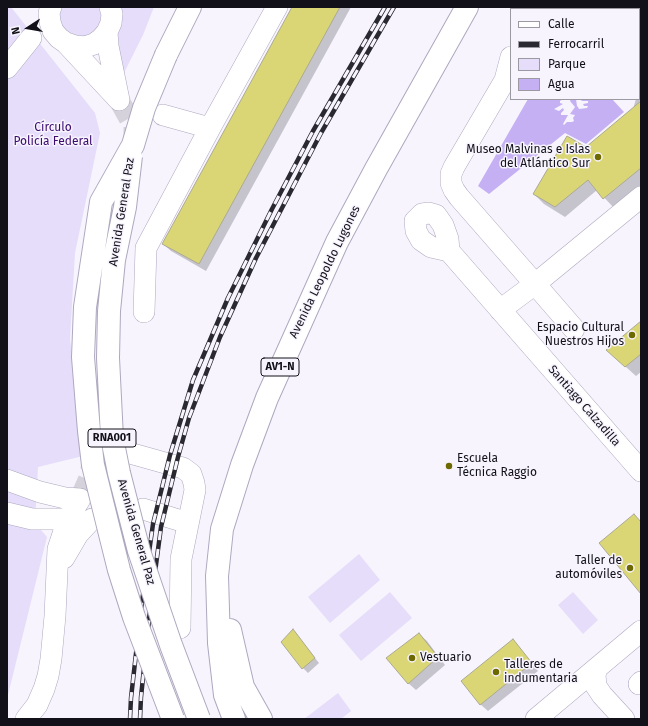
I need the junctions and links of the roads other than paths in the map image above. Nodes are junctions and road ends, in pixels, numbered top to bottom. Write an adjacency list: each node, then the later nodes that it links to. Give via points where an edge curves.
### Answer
1 (35, 7): 6 (street)
2 (110, 7): 7 (street, via 111,23)
3 (190, 7): 14 (highway, bridge, via 166,55)
4 (277, 7): 13 (street)
5 (467, 7): 30 (highway, Avenida Leopoldo Lugones / AV1-N, via 338,242 273,384 242,465 222,529)
6 (51, 14): 9 (street, via 56,34)
7 (107, 32): 9 (street, via 94,44 75,46); 9 (street, via 119,100)
8 (31, 38): 11 (street)
9 (66, 43)
10 (510, 62): 17 (street, via 505,80 454,166 451,183 459,197)
11 (7, 68)
12 (163, 116): 13 (street)
13 (210, 128): 19 (street, via 146,248)
14 (132, 144): 35 (highway, Avenida General Paz, bridge, via 102,202 85,307 83,358 93,465 107,523 134,617); 36 (highway, Avenida General Paz / RNA001, bridge, via 125,207 114,260 109,311 108,358 112,438 139,550 173,652)
15 (641, 198): 17 (street)
16 (449, 251): 18 (street, Santiago Calzadilla)
17 (534, 284): 18 (street); 20 (street)
18 (500, 310): 22 (street, Santiago Calzadilla)
19 (144, 312)
20 (574, 330)
21 (126, 452): 28 (street, via 183,468 191,474 195,490)
22 (641, 472)
23 (7, 480): 26 (street, via 40,492 80,499)
24 (143, 510): 28 (street)
25 (7, 513): 26 (street, via 32,519)
26 (68, 519): 29 (street, via 58,549)
27 (92, 519): 29 (street, via 78,534)
28 (188, 523): 31 (street, via 182,559)
29 (58, 573): 34 (street, via 48,676 36,705)
30 (217, 576): 37 (highway, via 219,643 224,687); 38 (highway, via 243,688)
31 (180, 628)
32 (641, 631): 33 (street)
33 (597, 668): 39 (street); 40 (street, via 596,686)
34 (26, 719)
35 (173, 719)
36 (199, 719)
37 (234, 719)
38 (261, 719)
39 (536, 719)
40 (624, 719)

